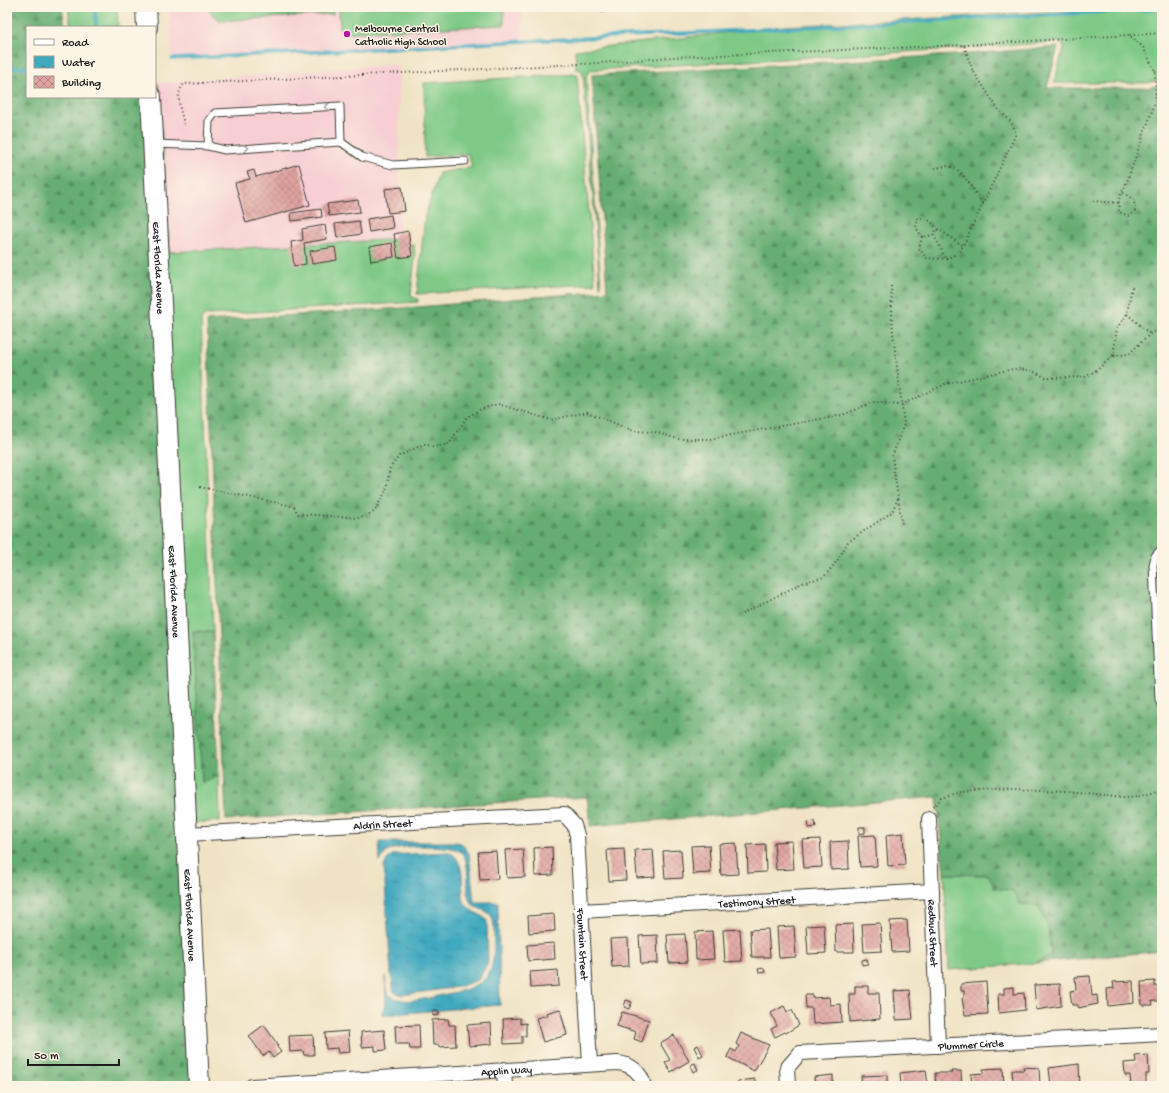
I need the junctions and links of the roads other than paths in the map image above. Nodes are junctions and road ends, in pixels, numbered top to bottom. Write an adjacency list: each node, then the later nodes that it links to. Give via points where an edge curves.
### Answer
1 (146, 7): 2 (street)
2 (147, 26)
3 (151, 98): 5 (street, East Florida Avenue)
4 (341, 142): 6 (lane, one-way to 4, via 225,150); 6 (lane, one-way to 6, via 340,106 215,113 209,121); 7 (lane, via 362,158 393,165)
5 (153, 144): 6 (lane); 14 (street, East Florida Avenue)
6 (208, 146)
7 (465, 161)
8 (1162, 548): 9 (lane, via 1155,556 1153,565)
9 (1159, 632): 10 (lane)
10 (1160, 677): 11 (lane, via 1159,699)
11 (1162, 707)
12 (929, 819): 15 (street, Redbud Street)
13 (574, 825): 14 (street, Aldrin Street, via 564,814 554,814); 16 (street, Fountain Street, via 577,834)
14 (187, 834): 22 (street, East Florida Avenue)
15 (932, 891): 16 (street, Testimony Street); 18 (street, Redbud Street)
16 (581, 911): 19 (street, Fountain Street)
17 (1162, 1034): 18 (street, Plummer Circle)
18 (938, 1046): 26 (street, Plummer Circle, via 800,1053 787,1068)
19 (590, 1064): 20 (street, Applin Way); 25 (street, Applin Way, via 624,1063 638,1073)
20 (504, 1069): 21 (street, Applin Way); 24 (street)
21 (307, 1084): 23 (street, Applin Way)
22 (199, 1086)
23 (252, 1086)
24 (505, 1086)
25 (644, 1086)
26 (788, 1086)

